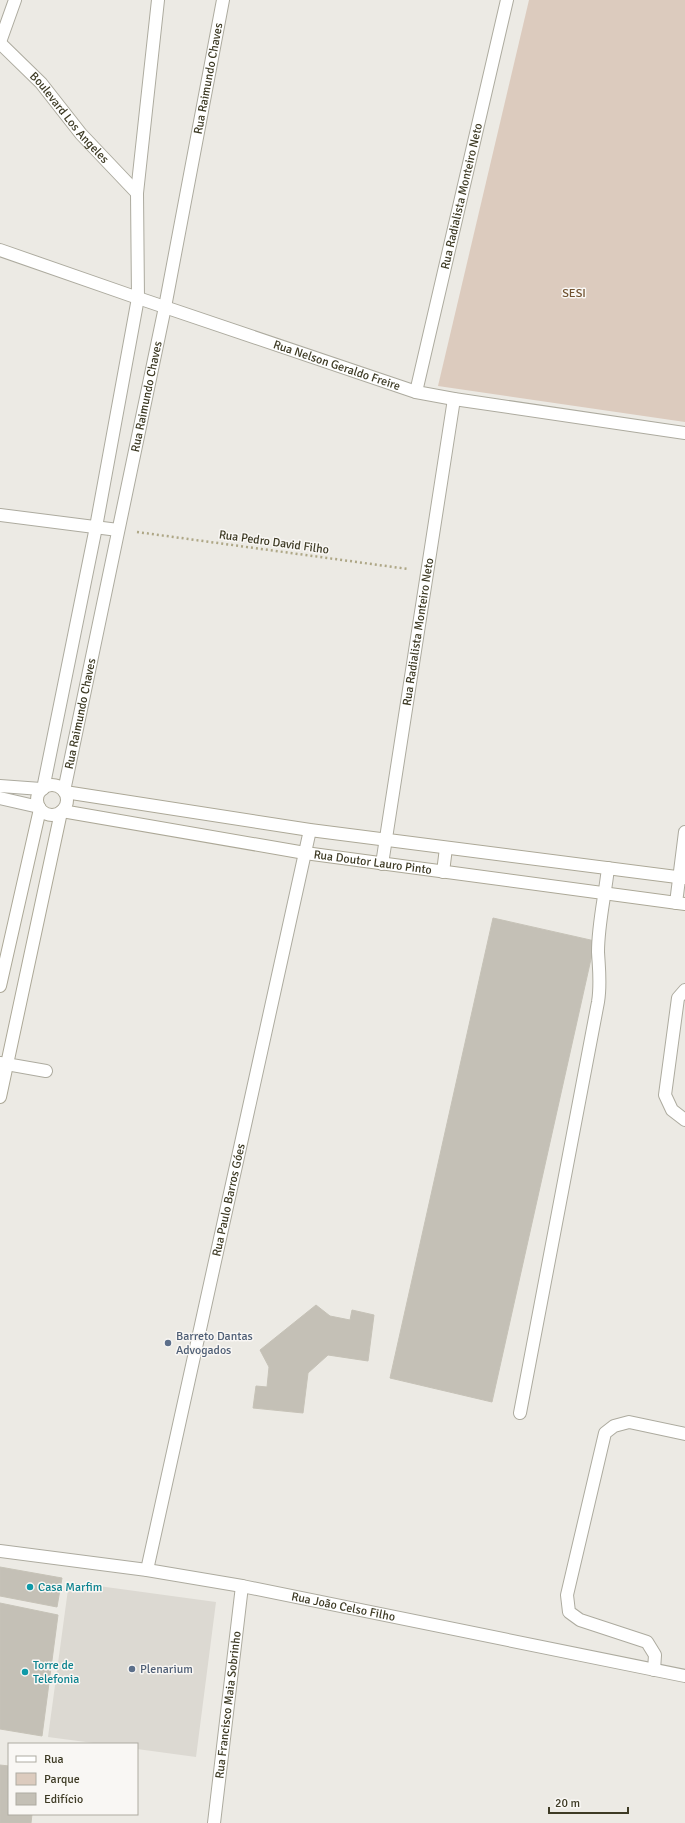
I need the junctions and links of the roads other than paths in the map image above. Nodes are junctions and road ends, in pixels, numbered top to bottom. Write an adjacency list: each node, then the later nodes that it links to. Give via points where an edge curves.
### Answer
1 (15, 0): 5 (street)
2 (158, 0): 6 (street, Rua Raimundo Chaves)
3 (223, 0): 9 (street, Rua Raimundo Chaves)
4 (507, 0): 10 (street, Rua Radialista Monteiro Neto)
5 (0, 43): 6 (street, Boulevard Los Angeles, via 40,83 81,134)
6 (137, 193): 8 (street, Rua Raimundo Chaves)
7 (0, 250): 8 (street, Rua Nelson Geraldo Freire)
8 (138, 298): 9 (street, Rua Nelson Geraldo Freire); 14 (street, Rua Raimundo Chaves)
9 (165, 307): 10 (street, Rua Nelson Geraldo Freire); 15 (street, Rua Raimundo Chaves)
10 (416, 392): 11 (street, Rua Nelson Geraldo Freire)
11 (454, 399): 12 (street, Rua Nelson Geraldo Freire); 24 (street, Rua Radialista Monteiro Neto)
12 (685, 433)
13 (0, 515): 14 (street)
14 (96, 527): 15 (street); 17 (street, Rua Raimundo Chaves)
15 (118, 530): 18 (street, Rua Raimundo Chaves)
16 (0, 786): 17 (street)
17 (42, 789): 18 (street, via 50,785 58,786); 20 (street, via 37,801)
18 (64, 792): 21 (street, via 66,805); 22 (street, Rua Doutor Lauro Pinto)
19 (0, 798): 20 (street)
20 (40, 808): 21 (street, via 46,814); 33 (street)
21 (62, 812): 26 (street, Rua Doutor Lauro Pinto); 35 (street)
22 (310, 830): 24 (street, Rua Doutor Lauro Pinto); 26 (street, Rua Paulo Barros Góes)
23 (685, 832): 30 (street)
24 (385, 840): 25 (street, Rua Doutor Lauro Pinto); 27 (street, Rua Radialista Monteiro Neto)
25 (446, 848): 28 (street, Rua Doutor Lauro Pinto); 29 (street)
26 (305, 853): 27 (street, Rua Doutor Lauro Pinto); 42 (street, Rua Paulo Barros Góes)
27 (382, 864): 29 (street, Rua Doutor Lauro Pinto)
28 (608, 868): 30 (street, Rua Doutor Lauro Pinto); 31 (street)
29 (443, 872): 31 (street, Rua Doutor Lauro Pinto)
30 (682, 878): 32 (street)
31 (605, 894): 32 (street, Rua Doutor Lauro Pinto); 39 (street, via 599,945 601,985)
32 (680, 904)
33 (0, 986)
34 (685, 990): 38 (street, via 678,998 665,1095 672,1110)
35 (4, 1064): 36 (street); 37 (street)
36 (46, 1071)
37 (0, 1097)
38 (685, 1120)
39 (520, 1413)
40 (685, 1434): 44 (street, via 629,1422 614,1426 605,1433 567,1595 569,1612 580,1620 647,1642 655,1655)
41 (0, 1551): 42 (street, Rua João Celso Filho)
42 (147, 1570): 43 (street, Rua João Celso Filho)
43 (242, 1586): 44 (street, Rua João Celso Filho); 46 (street, Rua Francisco Maia Sobrinho)
44 (654, 1670): 45 (street, Rua João Celso Filho)
45 (685, 1676)
46 (214, 1823)

